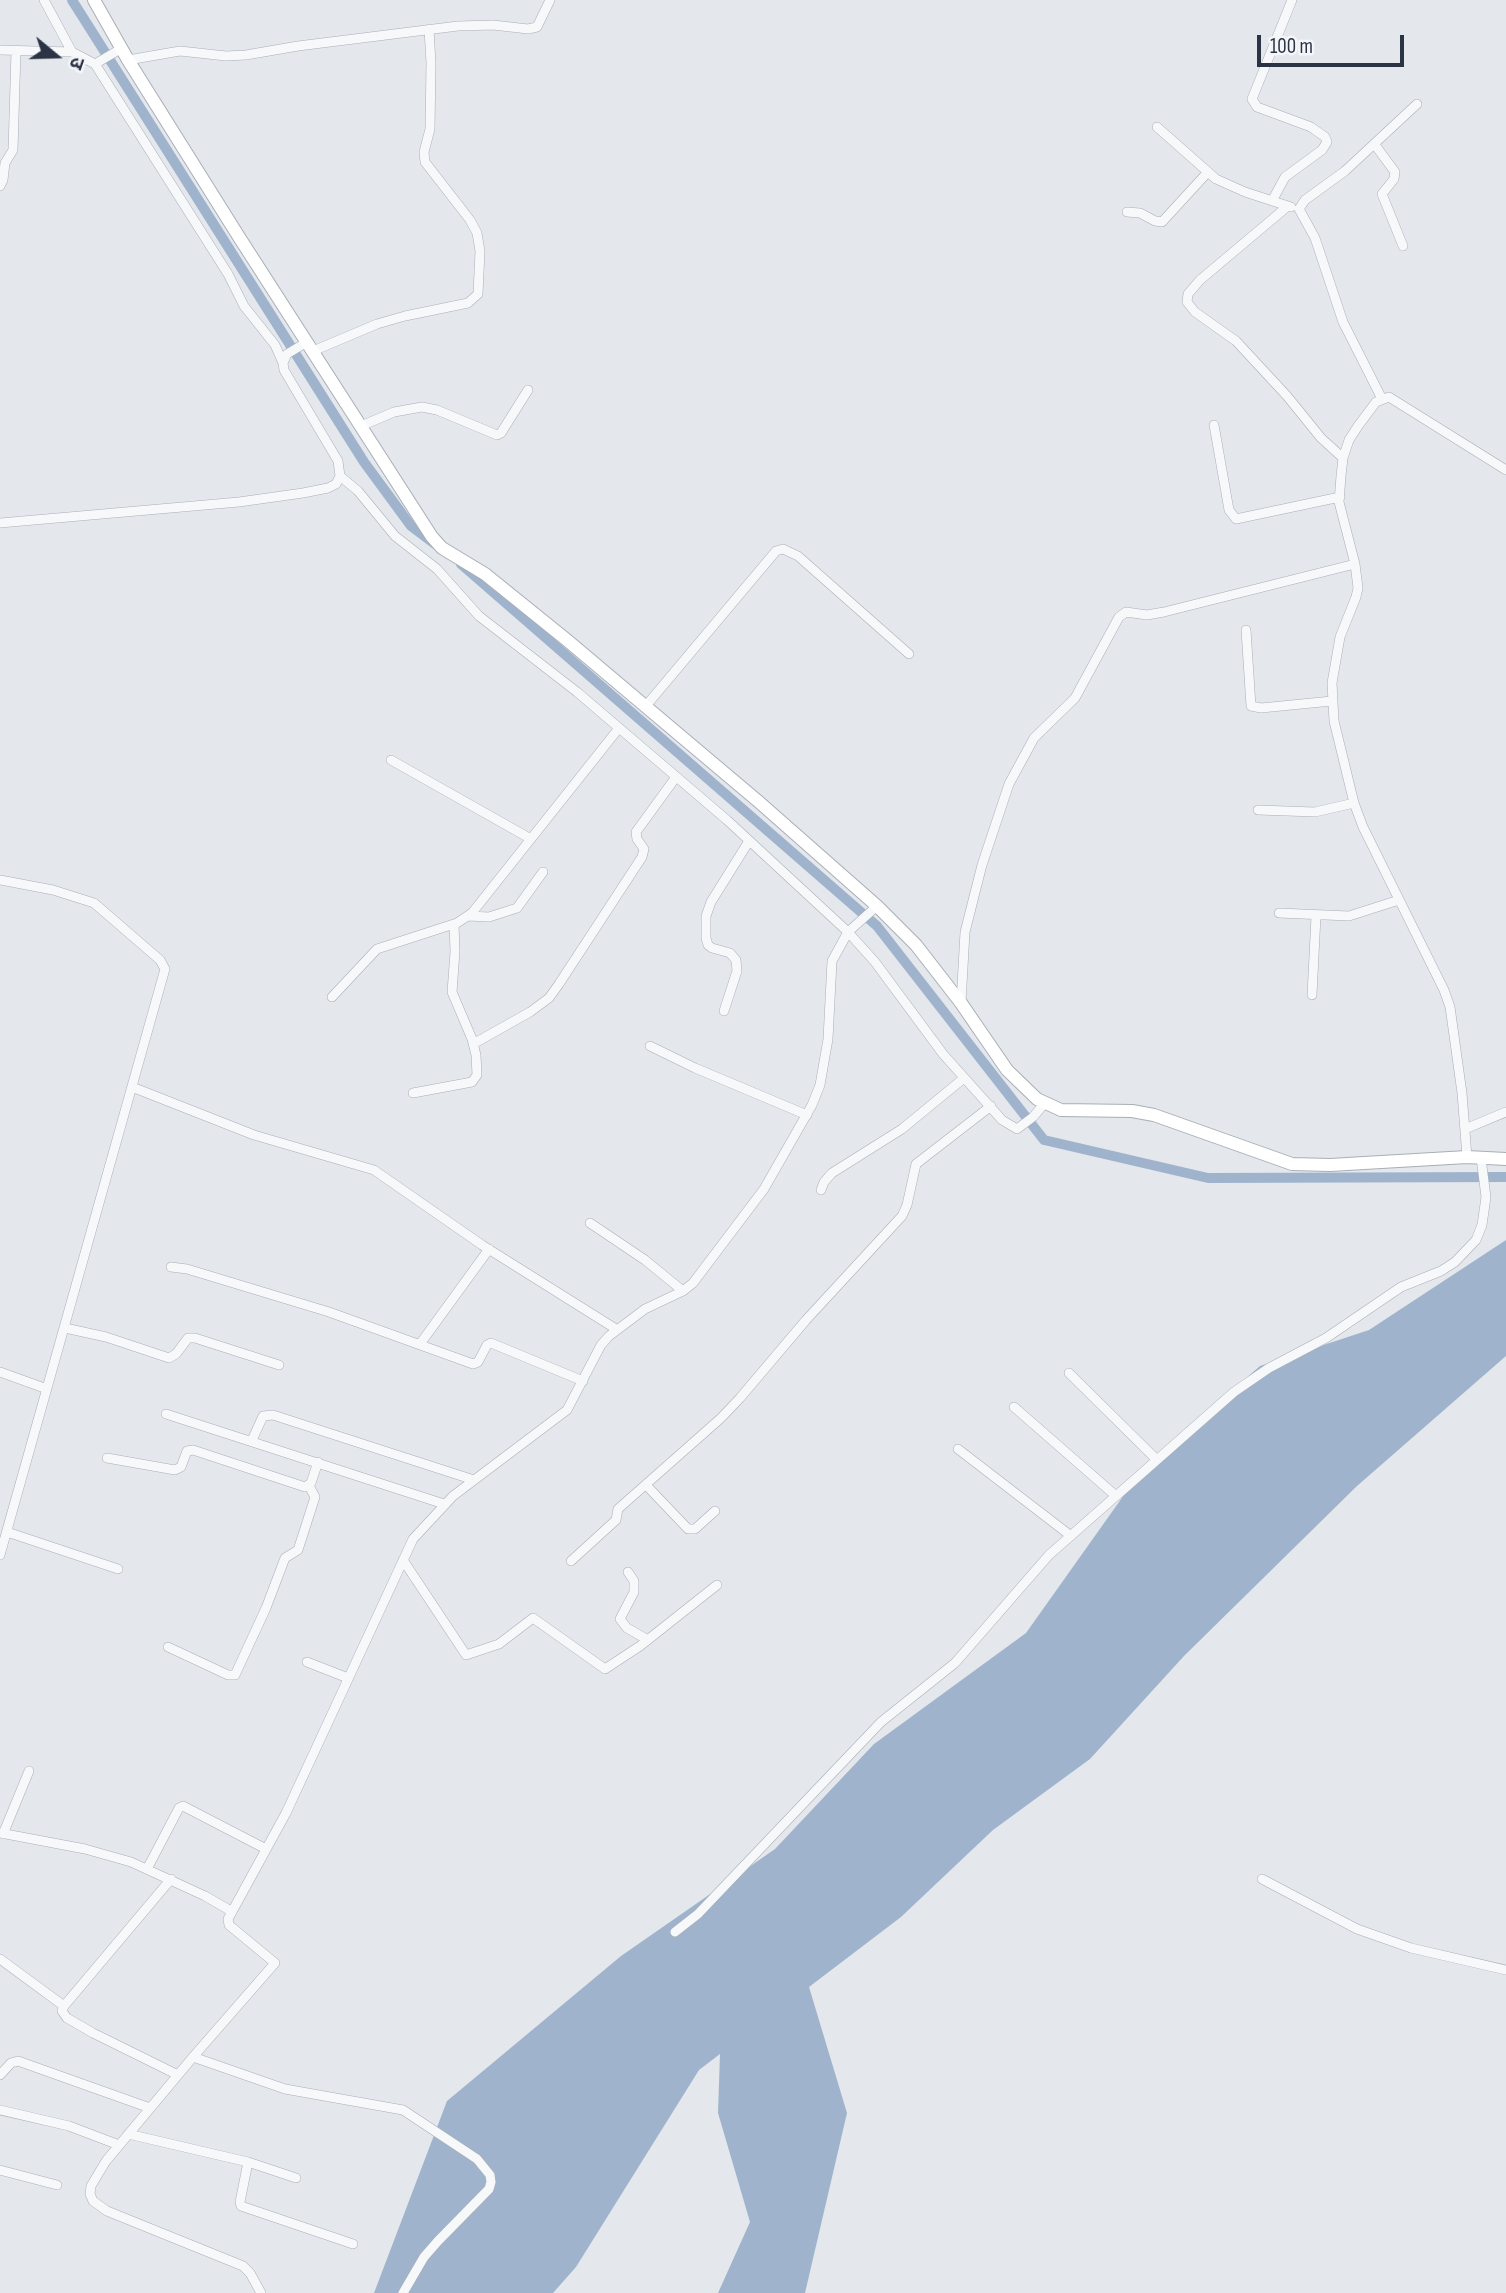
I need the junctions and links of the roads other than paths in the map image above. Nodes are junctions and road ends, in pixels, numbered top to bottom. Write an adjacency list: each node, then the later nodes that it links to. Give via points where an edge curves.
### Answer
1 (44, 0): 8 (street)
2 (94, 0): 9 (street)
3 (550, 0): 5 (street, via 533,29 493,25)
4 (1292, 0): 16 (street, via 1252,99 1257,107 1311,128 1327,142 1285,177)
5 (429, 29): 9 (street, via 246,55); 21 (street, via 430,128 425,162 477,233 478,294 468,303)
6 (0, 50): 7 (street)
7 (16, 51): 8 (street); 15 (street, via 13,150)
8 (72, 52): 10 (street)
9 (122, 54): 10 (street); 21 (street)
10 (99, 62): 22 (street, via 244,306)
11 (1417, 104): 13 (street)
12 (1157, 127): 14 (street)
13 (1375, 145): 18 (street); 20 (street, via 1395,172 1382,194)
14 (1207, 173): 16 (street); 19 (street, via 1162,222)
15 (0, 186)
16 (1272, 201): 17 (street)
17 (1288, 206): 18 (street); 27 (street, via 1200,280 1188,293 1187,302 1236,341)
18 (1299, 209): 24 (street, via 1315,238 1343,322)
19 (1127, 212)
20 (1403, 246)
21 (305, 346): 22 (street); 26 (street)
22 (285, 358): 29 (street, via 284,370 338,461)
23 (528, 390): 26 (street, via 497,435 422,407 394,412)
24 (1382, 399): 27 (street, via 1358,426); 28 (street, via 1395,399)
25 (1214, 425): 30 (street, via 1229,510 1236,519)
26 (361, 426): 36 (street, via 442,548 485,574)
27 (1343, 458): 30 (street)
28 (1506, 470)
29 (340, 476): 31 (street, via 328,488 265,499); 37 (street, via 479,616)
30 (1339, 497): 32 (street)
31 (0, 523)
32 (1355, 564): 35 (street, via 1356,597 1340,637); 55 (street, via 1164,612 1126,612 1119,617 1075,698 1034,738 1009,784 965,932)
33 (1246, 630): 35 (street, via 1251,706)
34 (909, 654): 36 (street, via 798,556 783,549 776,551)
35 (1332, 701): 40 (street)
36 (645, 707): 47 (street, via 759,802)
37 (619, 728): 39 (street); 42 (street)
38 (391, 760): 42 (street)
39 (676, 777): 43 (street); 57 (street, via 636,832 644,849 642,857 549,998)
40 (1354, 803): 41 (street, via 1315,812); 46 (street)
41 (1258, 810)
42 (531, 839): 49 (street)
43 (749, 841): 52 (street); 56 (street, via 706,916 708,945 736,960)
44 (543, 872): 49 (street, via 517,908 489,917)
45 (0, 880): 60 (street, via 94,903 163,963 165,972)
46 (1399, 900): 50 (street, via 1349,916); 66 (street, via 1450,1007)
47 (873, 909): 52 (street); 55 (street, via 916,945)
48 (1279, 913): 50 (street)
49 (468, 916): 51 (street)
50 (1316, 916): 53 (street)
51 (454, 924): 54 (street, via 377,948); 57 (street, via 452,992)
52 (848, 932): 59 (street); 65 (street, via 832,961 826,1057 817,1097)
53 (1312, 995)
54 (332, 997)
55 (961, 1003): 62 (street, via 1007,1070)
56 (724, 1011)
57 (473, 1044): 61 (street, via 475,1080)
58 (650, 1046): 65 (street)
59 (964, 1078): 63 (street); 70 (street, via 902,1129 832,1173)
60 (132, 1087): 72 (street, via 254,1135 374,1170); 75 (street)
61 (413, 1093)
62 (1044, 1104): 63 (street, via 1017,1129); 67 (street, via 1061,1110 1154,1115 1301,1165)
63 (990, 1106): 91 (street, via 919,1161 902,1216 730,1408)
64 (1506, 1112): 66 (street)
65 (807, 1115): 74 (street, via 764,1189)
66 (1465, 1129): 67 (street)
67 (1467, 1157): 68 (street)
68 (1483, 1158): 69 (street); 88 (street, via 1486,1197 1482,1225 1476,1240 1455,1262 1401,1287 1326,1338 1252,1379)
69 (1506, 1159)
70 (821, 1191)
71 (590, 1223): 74 (street)
72 (489, 1249): 76 (street); 77 (street)
73 (172, 1267): 77 (street, via 329,1312)
74 (683, 1291): 76 (street)
75 (65, 1328): 78 (street, via 169,1358 188,1338 195,1338); 82 (street)
76 (616, 1329): 81 (street, via 601,1345)
77 (420, 1344): 81 (street, via 473,1364 487,1345 494,1344)
78 (279, 1365)
79 (0, 1372): 82 (street)
80 (1069, 1373): 88 (street)
81 (583, 1381): 90 (street, via 567,1410)
82 (47, 1389): 96 (street)
83 (1014, 1407): 93 (street)
84 (166, 1414): 85 (street)
85 (252, 1440): 89 (street); 90 (street, via 263,1416 273,1415)
86 (958, 1449): 97 (street)
87 (107, 1458): 92 (street, via 175,1470 187,1451 193,1450)
88 (1157, 1460): 93 (street)
89 (317, 1461): 92 (street); 94 (street)
90 (474, 1480): 94 (street)
91 (646, 1485): 95 (street, via 688,1529 695,1529); 100 (street)
92 (309, 1486): 105 (street, via 315,1497 299,1545 285,1558 235,1675)
93 (1116, 1496): 97 (street)
94 (444, 1504): 99 (street, via 413,1539)
95 (715, 1511)
96 (7, 1532): 98 (street); 101 (street)
97 (1071, 1536): 115 (street, via 1035,1569 955,1663 881,1722 698,1914)
98 (0, 1555)
99 (403, 1560): 104 (street, via 466,1655 499,1644 533,1618 605,1669); 107 (street)
100 (571, 1561)
101 (118, 1569)
102 (628, 1572): 104 (street, via 634,1592 620,1619)
103 (717, 1585): 104 (street)
104 (648, 1640)
105 (168, 1647)
106 (307, 1662): 107 (street)
107 (348, 1678): 110 (street)
108 (29, 1771): 109 (street)
109 (2, 1834): 111 (street, via 109,1855)
110 (266, 1849): 111 (street, via 183,1806); 114 (street)
111 (147, 1869): 112 (street)
112 (172, 1879): 114 (street); 118 (street)
113 (1262, 1879): 117 (street, via 1368,1933)
114 (231, 1911): 119 (street, via 229,1926 275,1964)
115 (675, 1932)
116 (0, 1959): 118 (street)
117 (1506, 1970)
118 (64, 2006): 120 (street, via 67,2018)
119 (193, 2057): 120 (street); 132 (street, via 285,2089 403,2110 485,2166 489,2189 424,2257)
120 (178, 2075): 122 (street)
121 (0, 2076): 122 (street, via 18,2061)
122 (150, 2108): 124 (street)
123 (0, 2110): 125 (street, via 69,2126)
124 (128, 2134): 125 (street); 126 (street)
125 (119, 2145): 131 (street, via 91,2186 93,2201 107,2211 243,2266)
126 (248, 2162): 128 (street); 130 (street, via 241,2206)
127 (0, 2170): 129 (street)
128 (296, 2178)
129 (57, 2185)
130 (353, 2244)
131 (261, 2293)
132 (403, 2293)

